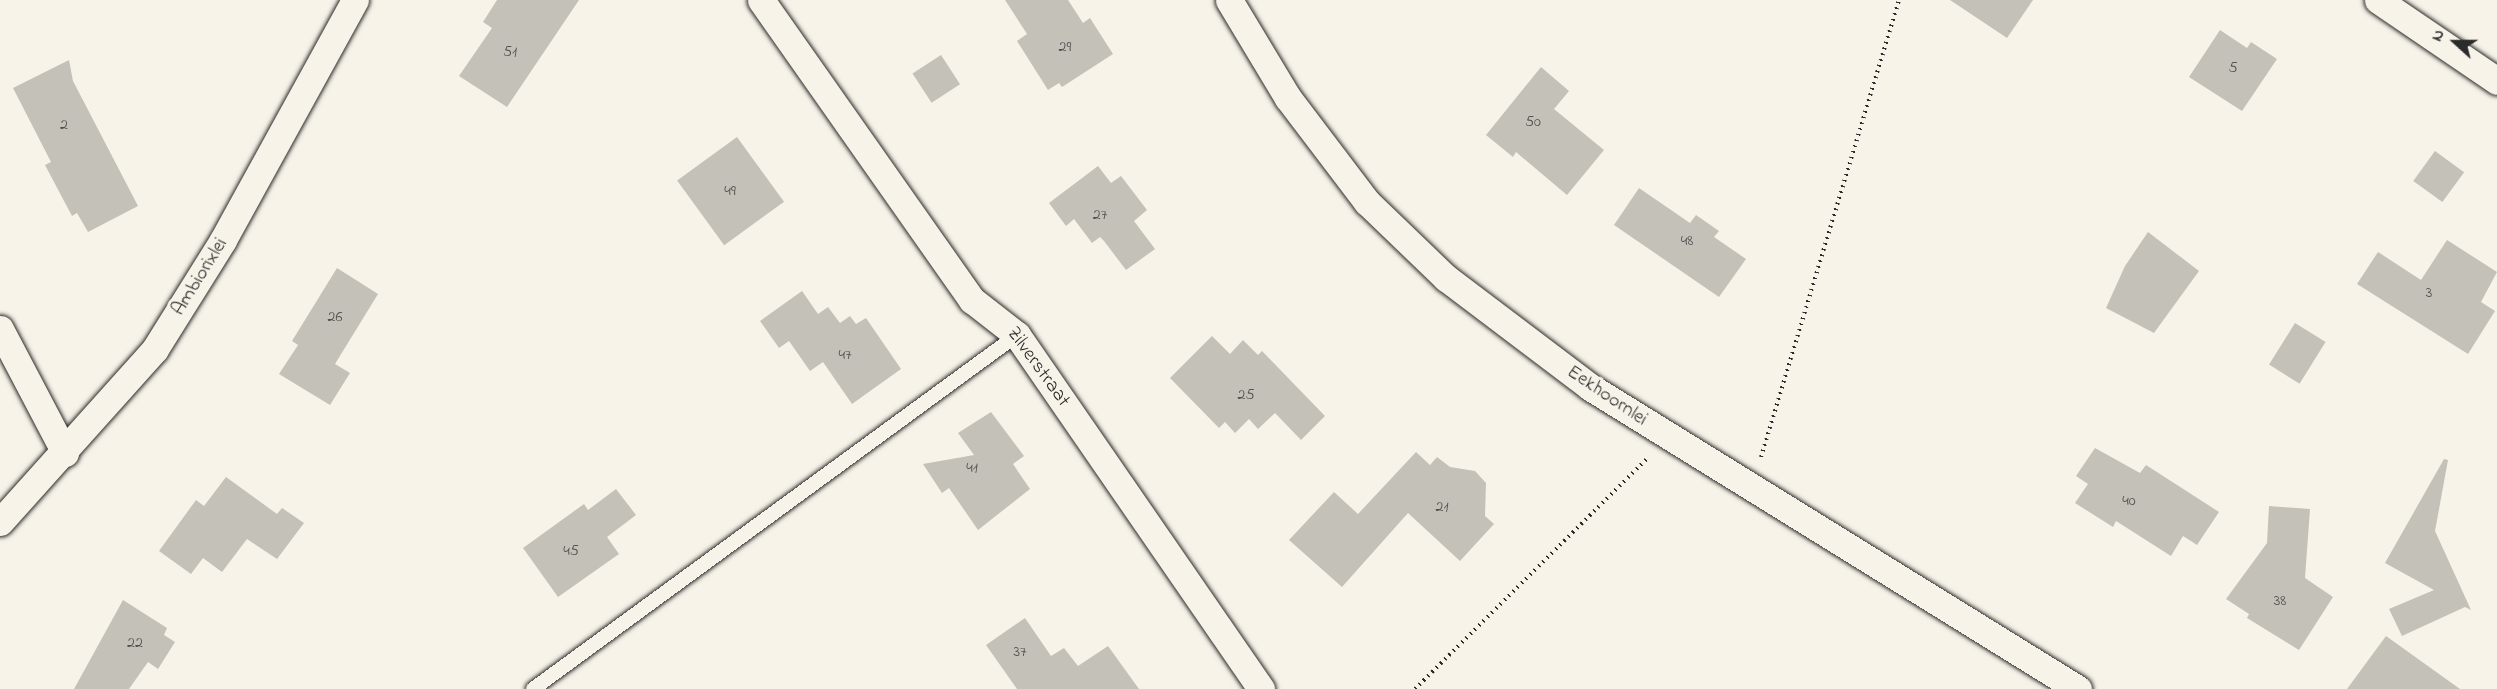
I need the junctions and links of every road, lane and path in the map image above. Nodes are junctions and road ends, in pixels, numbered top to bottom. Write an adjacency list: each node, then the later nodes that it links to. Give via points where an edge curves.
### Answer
1 (355, 0): 10 (street, Ambiorixlei, via 224,240 155,349)
2 (761, 0): 8 (street, Zilverstraat, via 972,300)
3 (1228, 0): 9 (street, Eekhoornlei, via 1288,98 1367,202 1446,278 1590,387)
4 (1899, 0): 11 (path)
5 (2378, 0): 6 (street)
6 (2497, 81)
7 (0, 328): 10 (street)
8 (1017, 334): 13 (lane); 14 (street, Zilverstraat)
9 (1670, 436): 11 (street, Eekhoornlei); 15 (path)
10 (65, 453): 12 (street, Ambiorixlei)
11 (1751, 489): 16 (street, Eekhoornlei)
12 (0, 522)
13 (532, 689)
14 (1261, 689)
15 (1415, 689)
16 (2078, 689)

